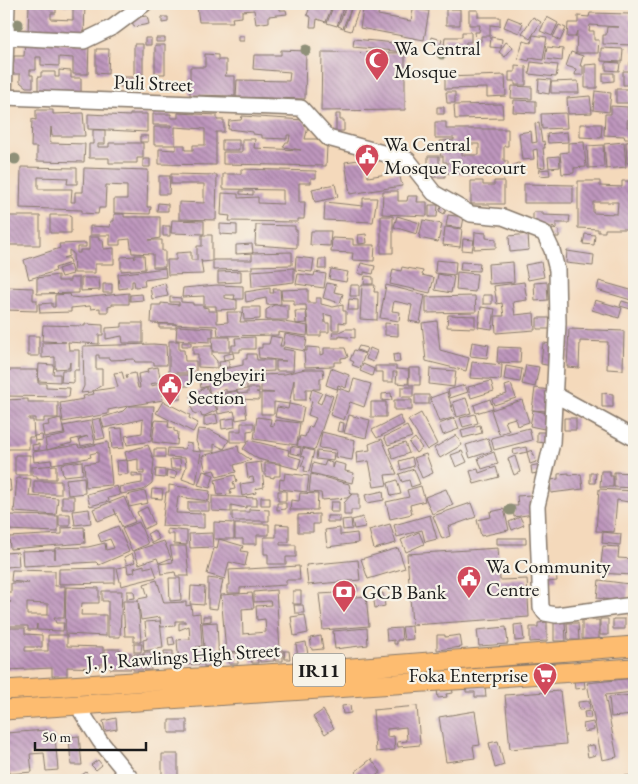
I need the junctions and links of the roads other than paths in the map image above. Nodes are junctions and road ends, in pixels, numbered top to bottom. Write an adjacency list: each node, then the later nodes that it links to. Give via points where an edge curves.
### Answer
1 (8, 4): 3 (street)
2 (144, 4): 3 (street, via 113,27 84,41)
3 (7, 37): 4 (street)
4 (4, 97): 5 (street, Puli Street, via 301,108 328,138 408,160 434,194 471,214 503,217 544,233 557,270)
5 (554, 394): 6 (street); 7 (street, via 552,443 537,506 541,607 545,613 556,615)
6 (634, 438)
7 (634, 605)
8 (634, 646): 10 (main road, J. J. Rawlings High Street / IR11, via 313,671)
9 (634, 668): 11 (main road, J. J. Rawlings High Street / IR11)
10 (4, 690)
11 (77, 704): 12 (main road, J. J. Rawlings High Street / IR11); 13 (street, via 100,741)
12 (4, 710)
13 (132, 780)

